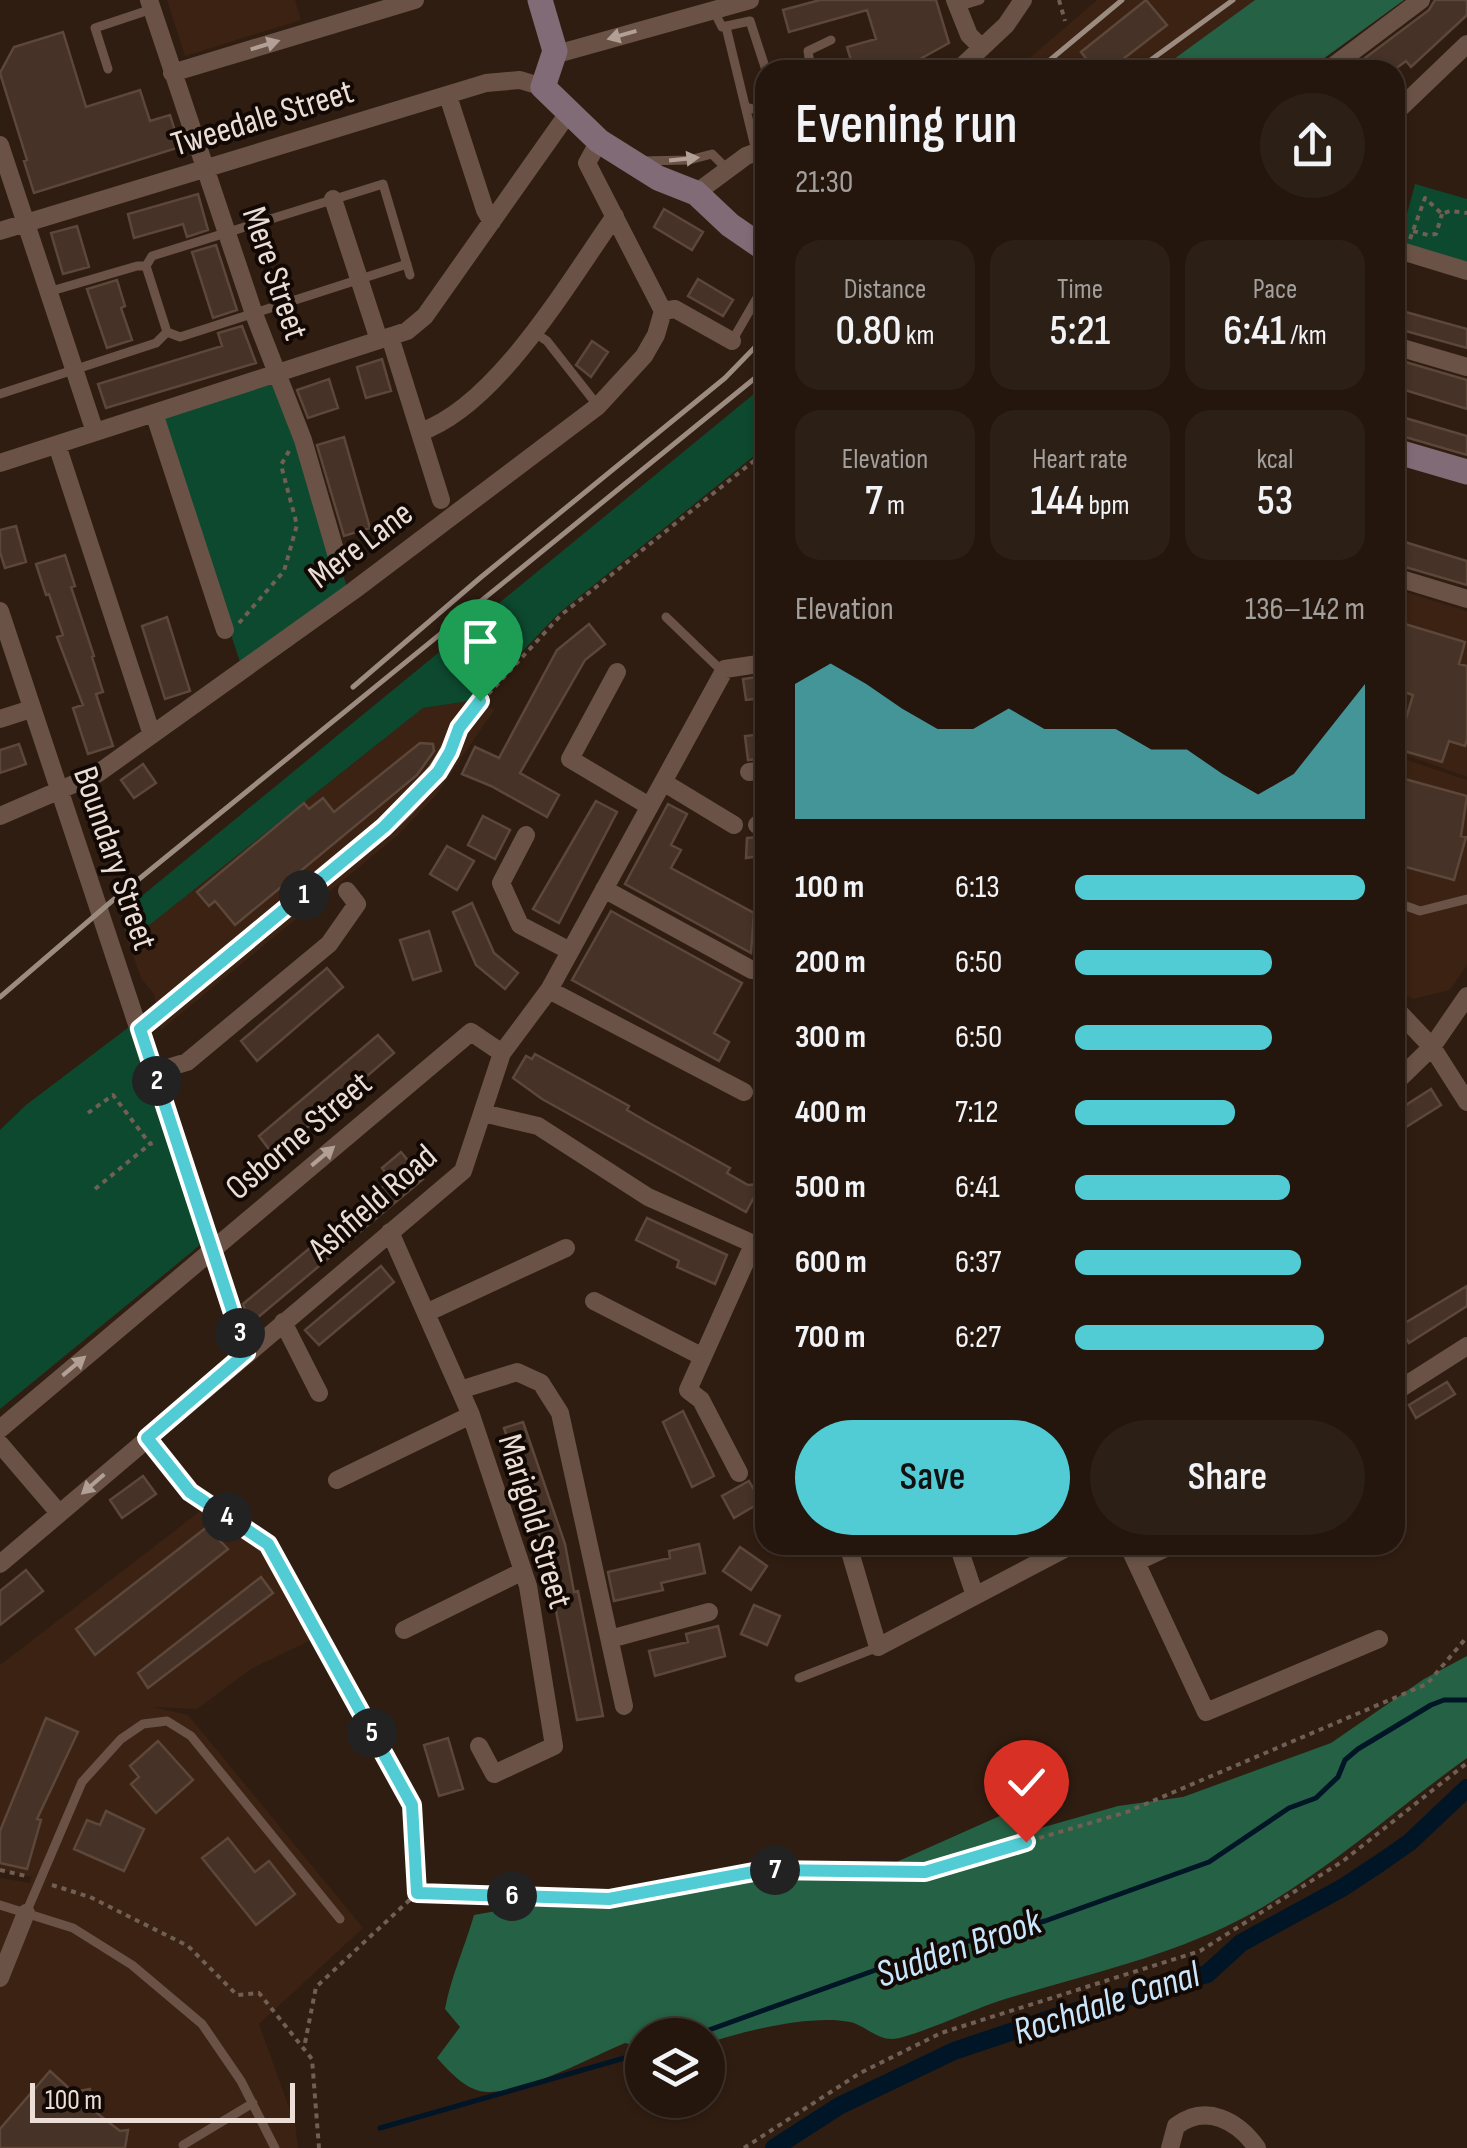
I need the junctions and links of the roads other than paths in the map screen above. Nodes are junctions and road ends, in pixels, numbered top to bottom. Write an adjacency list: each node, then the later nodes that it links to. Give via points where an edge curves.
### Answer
1 (414, 0): 21 (street, one-way to 1)
2 (540, 0): 15 (main road)
3 (750, 0): 10 (street)
4 (955, 0): 5 (lane); 14 (street, via 968,36)
5 (980, 0)
6 (1023, 0): 14 (street)
7 (1421, 0): 19 (street)
8 (151, 5): 20 (lane, via 95,28); 21 (street, Mere Street)
9 (680, 9): 10 (street); 15 (street, one-way to 15)
10 (713, 9): 11 (lane)
11 (726, 28): 16 (lane, via 750,21); 25 (lane)
12 (831, 40): 17 (lane, via 808,51)
13 (1467, 44): 24 (street)
14 (982, 48): 18 (street)
15 (555, 51): 22 (main road)
16 (763, 60)
17 (809, 60)
18 (969, 60)
19 (1341, 60)
20 (108, 68)
21 (172, 73): 34 (street, Mere Street)
22 (543, 87): 23 (street, Tweedale Street, via 504,80); 27 (main road)
23 (448, 96): 34 (street, Tweedale Street); 40 (street)
24 (1405, 103)
25 (746, 107): 26 (lane); 28 (lane)
26 (755, 109)
27 (569, 112): 29 (main road); 40 (street)
28 (755, 133)
29 (600, 141): 32 (main road); 38 (street, via 587,163)
30 (0, 145): 33 (street)
31 (755, 153): 35 (street)
32 (634, 162): 35 (lane, one-way to 35, via 712,154); 36 (main road)
33 (4, 168): 39 (street)
34 (205, 168): 39 (street, Tweedale Street); 42 (street, Mere Street)
35 (728, 169): 36 (street)
36 (696, 192): 43 (main road)
37 (333, 199): 42 (lane); 47 (street); 47 (lane, via 382,184 408,270)
38 (615, 216): 50 (street); 52 (street)
39 (28, 222): 41 (street, Tweedale Street); 48 (street)
40 (492, 222): 54 (street, via 426,316)
41 (0, 231)
42 (228, 232): 45 (lane, via 152,256); 51 (street, Mere Street)
43 (755, 242)
44 (1405, 252): 46 (street)
45 (146, 266): 48 (lane); 53 (lane)
46 (1467, 271)
47 (360, 280): 51 (lane); 54 (street)
48 (48, 292): 58 (street)
49 (755, 302): 55 (lane)
50 (663, 311): 55 (street, via 675,309); 61 (street, Mere Lane, via 644,356)
51 (254, 314): 53 (lane, via 180,337); 59 (street, Mere Street)
52 (533, 331): 61 (lane); 64 (street, via 489,384)
53 (167, 332): 58 (lane, via 156,343)
54 (384, 339): 59 (street); 64 (street)
55 (732, 342)
56 (1405, 349): 57 (street)
57 (1467, 367)
58 (76, 369): 60 (lane); 63 (street)
59 (276, 372): 62 (street); 70 (street, Mere Street, via 304,440)
60 (0, 394)
61 (598, 406): 82 (street, Mere Lane)
62 (154, 413): 63 (street); 75 (street)
63 (95, 432): 65 (street)
64 (420, 432): 69 (street)
65 (56, 444): 67 (street); 82 (street)
66 (1405, 456): 68 (main road)
67 (0, 463)
68 (1467, 472)
69 (442, 500)
70 (340, 568)
71 (1405, 579): 72 (street)
72 (1467, 598)
73 (0, 611): 79 (street, Boundary Street)
74 (666, 618): 78 (lane)
75 (225, 630)
76 (755, 664): 78 (street)
77 (618, 672): 85 (street, via 570,759)
78 (723, 672): 83 (street, Ashfield Road)
79 (32, 709): 80 (street); 84 (street, Boundary Street)
80 (0, 719)
81 (459, 728): 98 (street, via 438,772 384,827)
82 (152, 735): 84 (street, Mere Lane, via 97,774)
83 (662, 782): 85 (street, Ashfield Road); 87 (street)
84 (57, 788): 86 (street, Mere Lane); 98 (street, Boundary Street)
85 (650, 806): 89 (street, Ashfield Road)
86 (0, 816)
87 (734, 825)
88 (526, 836): 93 (street, via 501,883 520,925)
89 (604, 889): 93 (street, Ashfield Road); 94 (street)
90 (347, 891): 101 (street, via 356,904 330,944 187,1062)
91 (1467, 899): 92 (lane, via 1420,911)
92 (1405, 906)
93 (570, 951): 95 (street, Ashfield Road)
94 (752, 970)
95 (548, 990): 100 (street, Ashfield Road); 103 (street)
96 (1467, 996): 99 (street)
97 (1405, 1019): 99 (street)
98 (140, 1029): 101 (street, Boundary Street)
99 (1432, 1047): 102 (street); 104 (street)
100 (502, 1053): 105 (street, Ashfield Road); 109 (street, Osborne Street, one-way to 100, via 470,1032)
101 (154, 1072): 109 (street, Boundary Street)
102 (1405, 1073)
103 (744, 1092)
104 (1467, 1102)
105 (483, 1113): 106 (street, Ashfield Road, via 463,1171); 107 (street, via 538,1126 648,1197)
106 (390, 1232): 112 (street, Marigold Street); 113 (street, Ashfield Road)
107 (755, 1245)
108 (566, 1248): 112 (street)
109 (213, 1249): 115 (street, Boundary Street); 121 (street, Osborne Street, one-way to 109)
110 (755, 1255): 116 (street)
111 (594, 1301): 116 (street)
112 (426, 1313): 118 (street, Marigold Street)
113 (282, 1322): 115 (street, Ashfield Road); 119 (street)
114 (1467, 1346): 117 (street)
115 (246, 1353): 125 (street, Ashfield Road, one-way to 125)
116 (703, 1357): 123 (street, via 688,1390 702,1400)
117 (1405, 1386)
118 (460, 1390): 120 (street, Marigold Street); 135 (street, via 517,1372 541,1383 560,1413)
119 (320, 1394)
120 (470, 1415): 124 (street); 131 (street, Marigold Street)
121 (0, 1429)
122 (0, 1444): 125 (street)
123 (739, 1473)
124 (337, 1480)
125 (59, 1514): 130 (street, Ashfield Road)
126 (851, 1555): 137 (street)
127 (961, 1555): 132 (street)
128 (1050, 1555): 132 (street)
129 (1132, 1555): 136 (street, via 1206,1712)
130 (0, 1564)
131 (523, 1571): 134 (street); 140 (street, Marigold Street, via 554,1746 494,1774)
132 (975, 1596): 137 (street)
133 (709, 1612): 135 (street)
134 (404, 1630)
135 (610, 1639): 139 (street)
136 (1379, 1639)
137 (878, 1646): 138 (lane)
138 (799, 1678)
139 (624, 1706)
140 (479, 1746)
141 (0, 1904): 142 (lane)
142 (26, 1913): 143 (lane, via 82,1782 120,1739 143,1724 168,1721 191,1736); 144 (street); 145 (lane, via 73,1928 132,1965 202,2024)
143 (340, 1919)
144 (0, 1978)
145 (253, 2103): 146 (lane); 147 (lane)
146 (184, 2145)
147 (275, 2148)
148 (1170, 2148): 149 (street, via 1176,2126 1198,2114 1228,2120)
149 (1257, 2148)

